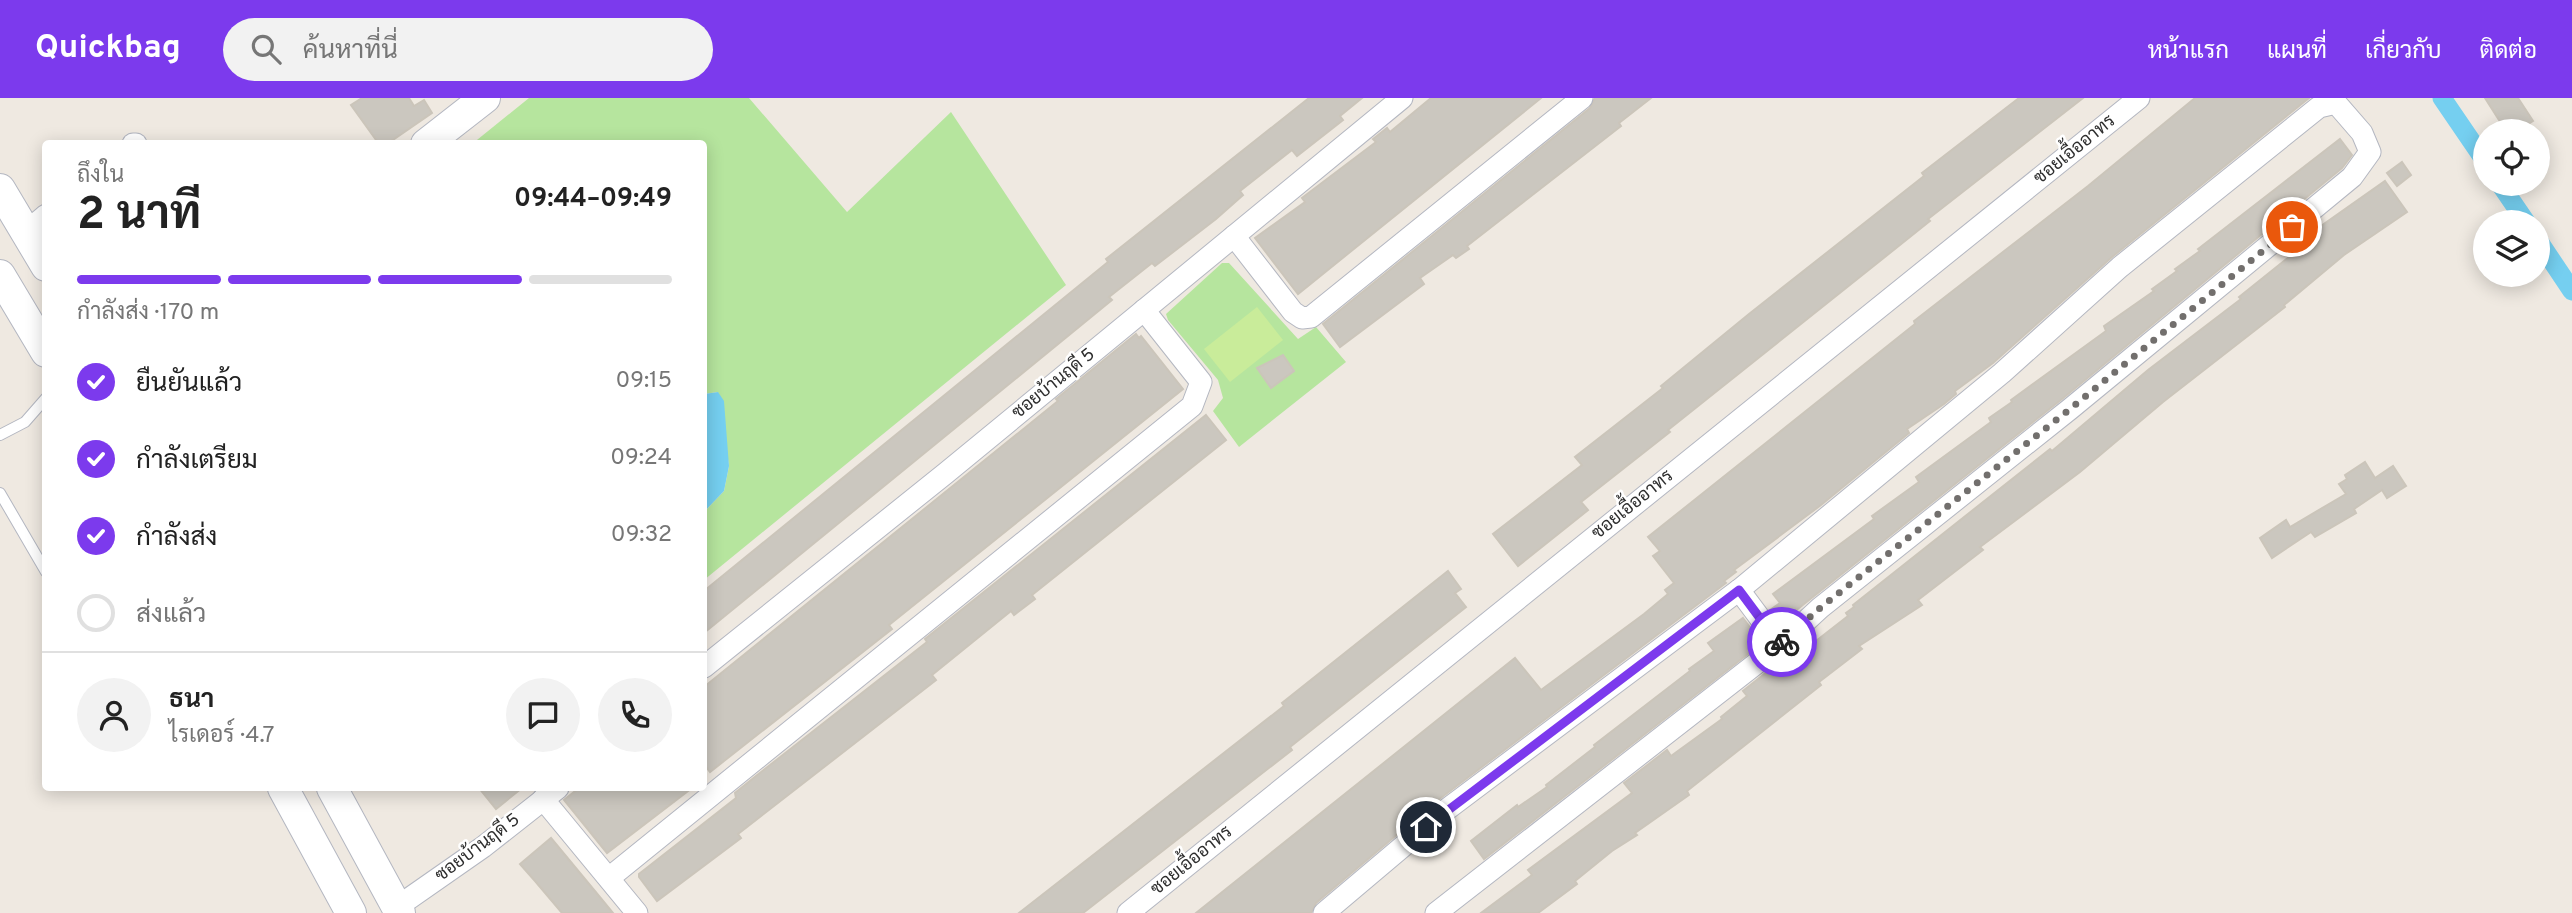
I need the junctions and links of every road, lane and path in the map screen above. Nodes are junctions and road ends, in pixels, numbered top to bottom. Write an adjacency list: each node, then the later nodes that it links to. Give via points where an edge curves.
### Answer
1 (485, 98): 5 (main road)
2 (1402, 98): 8 (street, ซอยบ้านฤดี 5)
3 (1582, 98): 8 (street, via 1311,317 1293,312)
4 (2138, 98): 29 (street, ซอยเอื้ออาทร)
5 (431, 140)
6 (0, 189): 7 (main road)
7 (36, 223): 9 (main road)
8 (1234, 236): 11 (street, ซอยบ้านฤดี 5)
9 (42, 249)
10 (0, 275): 12 (main road)
11 (1144, 310): 19 (street, ซอยบ้านฤดี 5); 20 (street, via 1201,382 1192,406)
12 (42, 345)
13 (42, 403): 14 (lane, via 25,422)
14 (0, 435)
15 (0, 493): 16 (lane)
16 (42, 565)
17 (1739, 590): 18 (street); 18 (street, via 2002,373 2120,267 2319,107 2336,103 2362,133 2370,152 2352,177); 30 (street, via 1446,810)
18 (1780, 645): 31 (street)
19 (707, 665)
20 (709, 788)
21 (285, 791): 27 (main road)
22 (334, 791): 26 (main road)
23 (706, 791): 25 (street)
24 (551, 793): 25 (street); 26 (street, ซอยบ้านฤดี 5)
25 (609, 878): 28 (street)
26 (399, 910)
27 (348, 912)
28 (636, 913)
29 (1128, 913)
30 (1324, 913)
31 (1436, 913)

